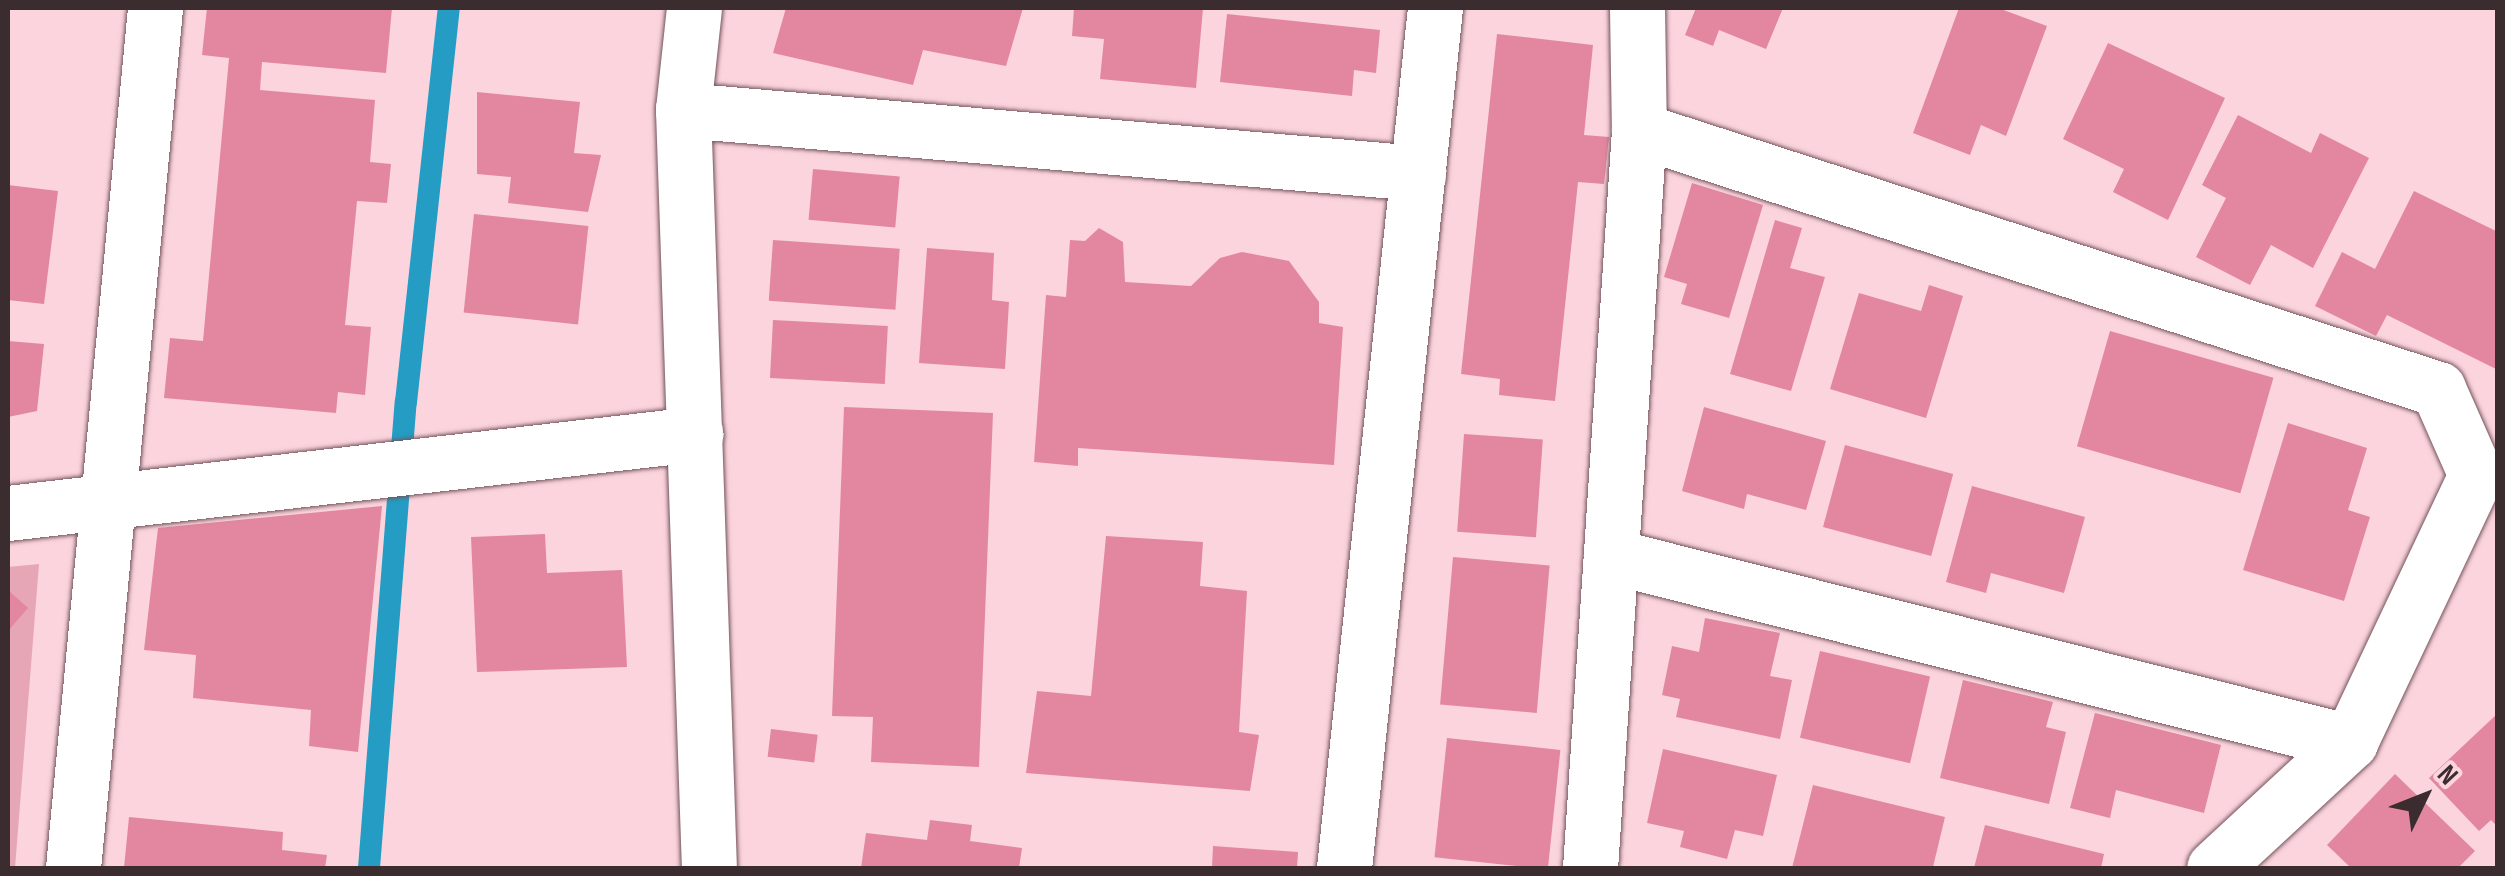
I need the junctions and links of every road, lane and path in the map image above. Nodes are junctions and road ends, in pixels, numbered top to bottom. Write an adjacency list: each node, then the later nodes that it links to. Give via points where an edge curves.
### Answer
1 (155, 8): 9 (street)
2 (694, 8): 5 (street)
3 (1435, 8): 7 (street)
4 (1637, 8): 6 (street)
5 (683, 110): 7 (street); 8 (street)
6 (1639, 130): 11 (street); 12 (street, via 2438,389 2476,475)
7 (1418, 173): 15 (street)
8 (695, 434): 9 (street); 14 (street)
9 (111, 503): 10 (street); 13 (street)
10 (8, 513)
11 (1611, 556): 12 (street); 16 (street)
12 (2350, 742): 17 (street)
13 (73, 868)
14 (708, 868)
15 (1344, 868)
16 (1590, 868)
17 (2214, 868)

